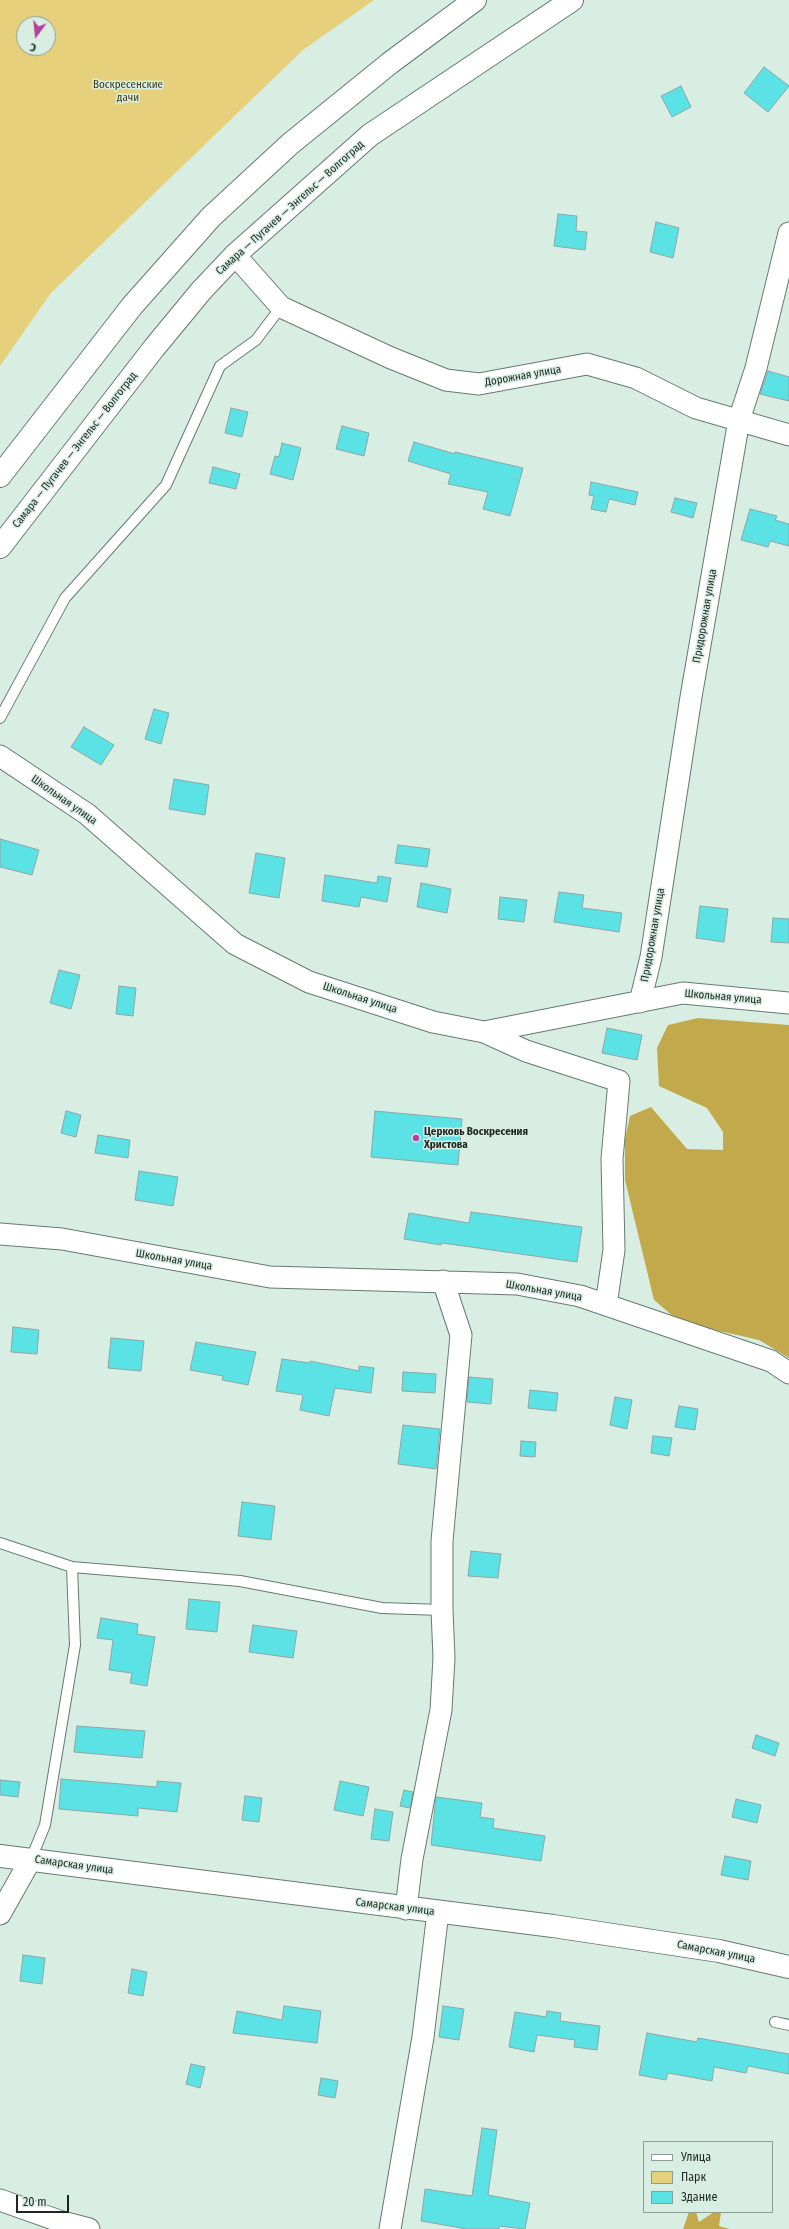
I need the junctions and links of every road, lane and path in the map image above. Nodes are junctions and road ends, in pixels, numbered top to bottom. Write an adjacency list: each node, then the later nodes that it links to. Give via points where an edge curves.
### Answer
1 (475, 0): 8 (main road, via 390,63 290,144 212,217 132,306)
2 (572, 0): 4 (main road, Самара — Пугачев — Энгельс — Волгоград, via 370,135)
3 (789, 233): 6 (street, Придорожная улица, via 756,368)
4 (235, 255): 5 (street, Дорожная улица); 9 (main road, Самара — Пугачев — Энгельс — Волгоград, via 154,348)
5 (281, 306): 6 (street, Дорожная улица, via 391,358 446,380 479,384 586,364 636,378 696,408); 10 (lane, via 256,340 220,366 166,485 65,598)
6 (739, 420): 7 (street, Дорожная улица); 12 (street, Придорожная улица, via 690,697 651,957)
7 (789, 435)
8 (0, 476)
9 (0, 547)
10 (0, 718)
11 (0, 756): 14 (street, Школьная улица, via 87,814 235,944 309,982 433,1022)
12 (640, 1002): 13 (street, Школьная улица, via 683,992); 14 (street, Школьная улица)
13 (789, 1003)
14 (484, 1032): 17 (street, via 526,1052 619,1081 612,1159 614,1250)
15 (0, 1234): 16 (street, Школьная улица, via 62,1239 270,1277)
16 (443, 1281): 17 (street, Школьная улица, via 517,1284 580,1296); 21 (street, via 461,1335 442,1541)
17 (606, 1305): 18 (street, Школьная улица, via 771,1361)
18 (789, 1373)
19 (0, 1543): 20 (lane)
20 (72, 1567): 21 (lane, via 240,1581 382,1608); 23 (lane, via 75,1645 44,1825)
21 (442, 1610): 24 (street, via 444,1658 441,1710 412,1859)
22 (0, 1856): 23 (main road, Самарская улица)
23 (31, 1859): 24 (main road, Самарская улица); 26 (street)
24 (406, 1909): 25 (main road, Самарская улица)
25 (438, 1912): 27 (main road, Самарская улица, via 711,1950); 32 (street, via 423,2037)
26 (0, 1914)
27 (789, 1967)
28 (775, 2022): 29 (lane)
29 (789, 2025)
30 (0, 2200): 31 (street)
31 (89, 2229)
32 (390, 2229)

